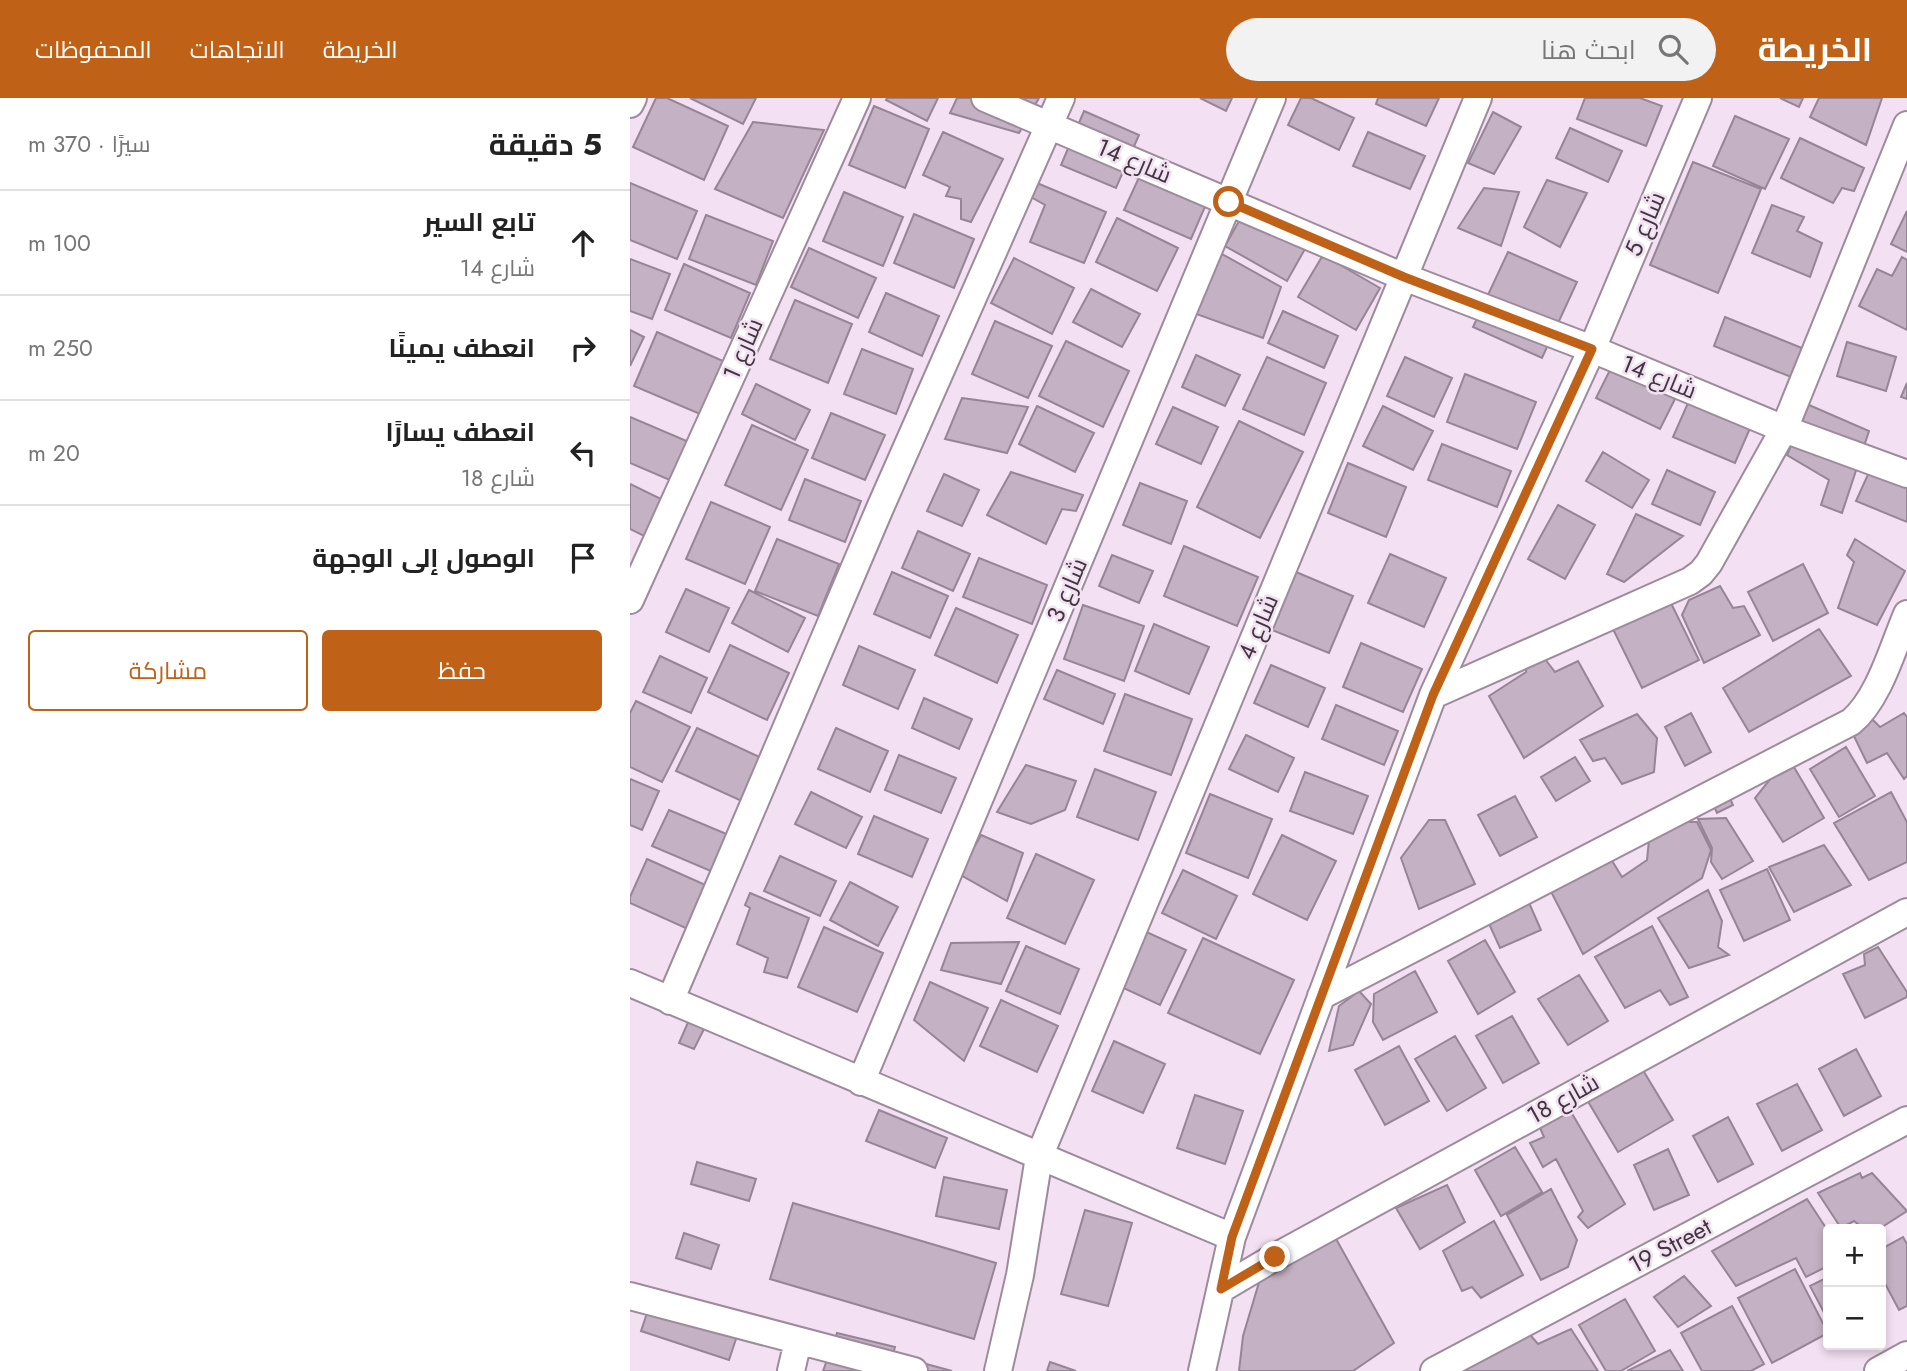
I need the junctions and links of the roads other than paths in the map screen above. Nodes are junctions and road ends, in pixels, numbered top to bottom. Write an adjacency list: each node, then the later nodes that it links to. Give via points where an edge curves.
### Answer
1 (633, 98): 8 (street)
2 (857, 98): 16 (street, شارع 1)
3 (985, 98): 9 (street, شارع 14)
4 (1061, 98): 9 (street)
5 (1272, 98): 11 (street, شارع 3)
6 (1478, 98): 12 (street, شارع 4)
7 (1698, 98): 13 (street, شارع 5)
8 (630, 104)
9 (1050, 124): 11 (street, شارع 14); 22 (street)
10 (1907, 125): 14 (street)
11 (1229, 202): 12 (street, شارع 14); 23 (street, شارع 3)
12 (1404, 277): 13 (street, شارع 14); 25 (street, شارع 4)
13 (1592, 349): 14 (street, شارع 14); 18 (street, شارع 5)
14 (1784, 429): 15 (street, شارع 14); 18 (street, via 1701,573)
15 (1907, 474)
16 (630, 600)
17 (1907, 614): 21 (street, via 1871,699 1851,722)
18 (1433, 695): 21 (street, شارع 5)
19 (1907, 912): 27 (street, شارع 18)
20 (630, 982): 22 (street)
21 (1321, 996): 26 (street, شارع 5)
22 (670, 1001): 23 (street)
23 (861, 1082): 25 (street)
24 (1907, 1120): 35 (street, 19 Street)
25 (1039, 1157): 26 (street); 33 (street, شارع 4, via 1020,1275)
26 (1232, 1237): 27 (street, شارع 5)
27 (1221, 1289): 34 (street, شارع 5)
28 (630, 1296): 29 (street)
29 (798, 1341): 31 (street); 32 (street)
30 (1907, 1355): 36 (street)
31 (790, 1371)
32 (914, 1371)
33 (998, 1371)
34 (1202, 1371)
35 (1434, 1371)
36 (1878, 1371)

